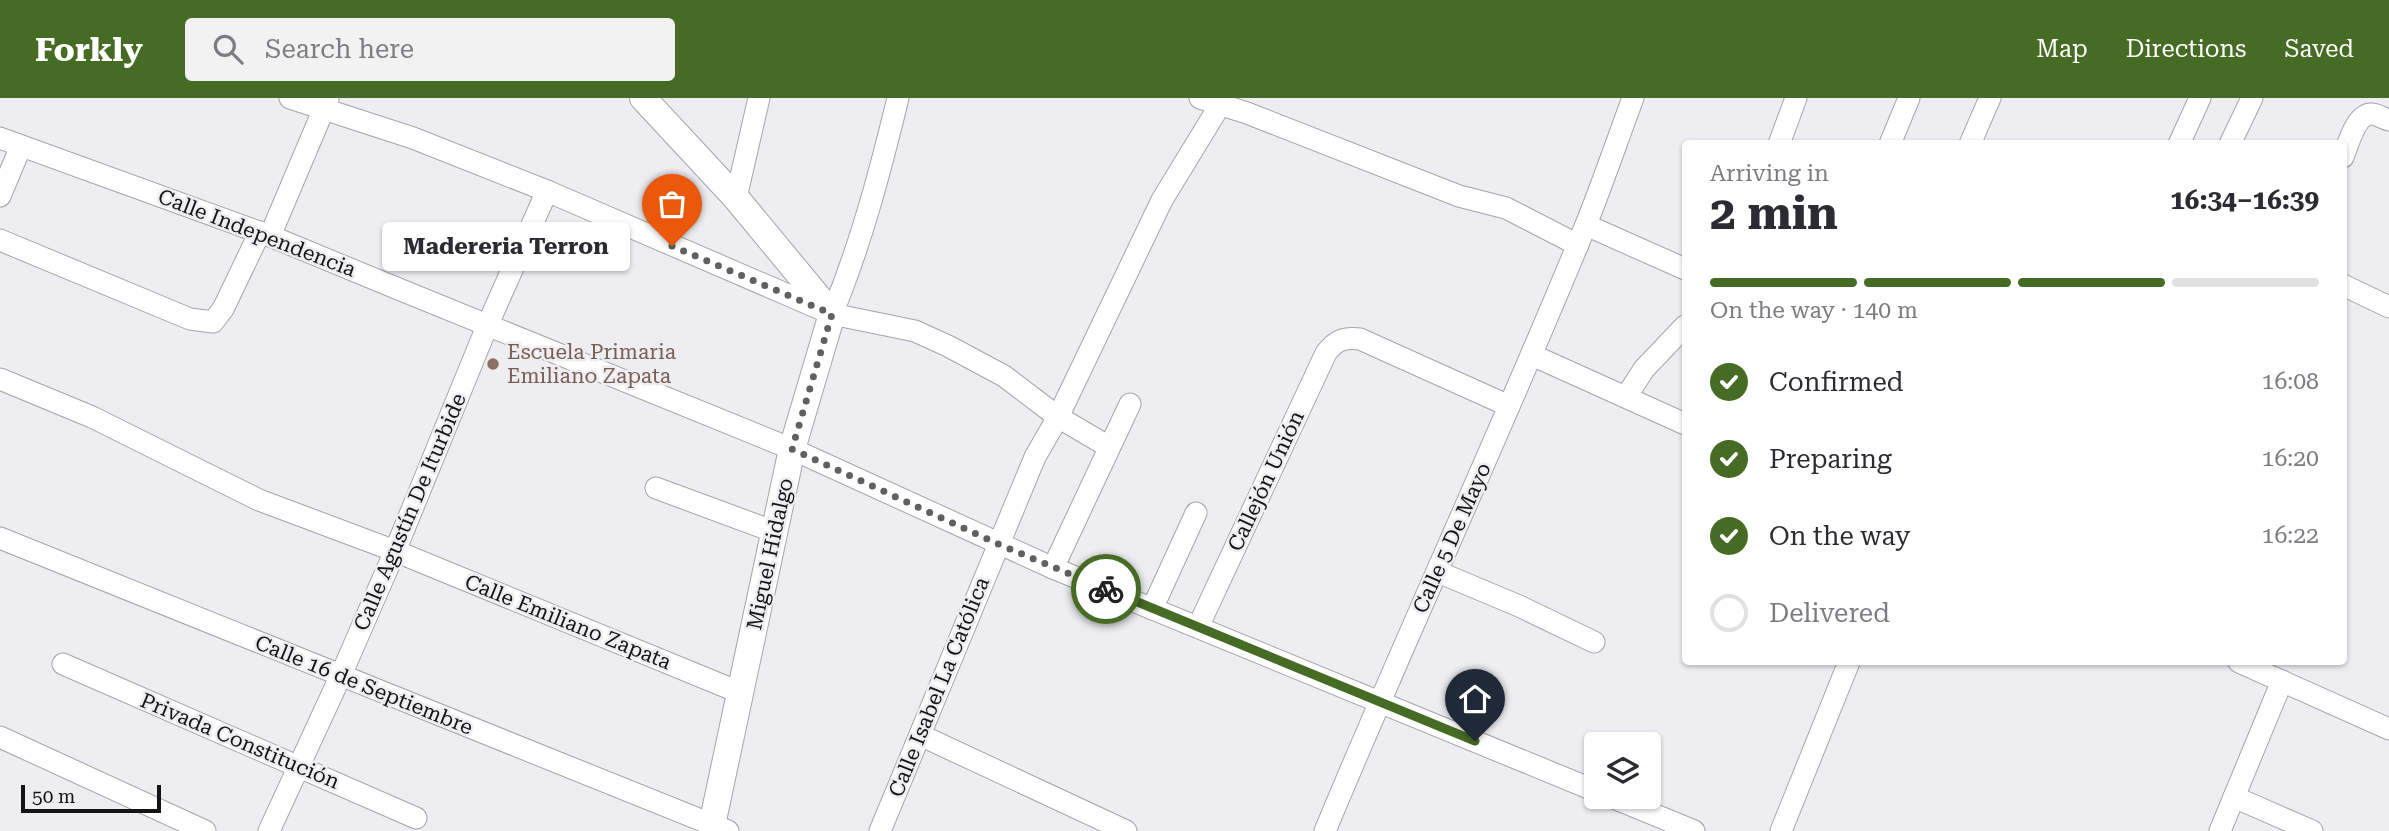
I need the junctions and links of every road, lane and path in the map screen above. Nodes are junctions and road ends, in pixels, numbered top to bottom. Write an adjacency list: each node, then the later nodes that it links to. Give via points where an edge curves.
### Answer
1 (290, 98): 12 (street)
2 (643, 98): 26 (main road)
3 (759, 98): 26 (street)
4 (898, 98): 34 (street, via 877,186)
5 (1200, 98): 13 (street)
6 (1633, 98): 27 (street, Calle 5 De Mayo)
7 (1796, 98): 17 (street)
8 (1909, 98): 18 (street)
9 (1990, 98): 19 (street)
10 (2200, 98): 20 (street)
11 (2252, 98): 21 (street)
12 (326, 104): 24 (street); 28 (street)
13 (1220, 105): 14 (street); 42 (street, Calle Isabel La Católica, via 1162,200)
14 (1254, 106): 30 (street, via 1459,196 1506,208)
15 (2389, 120): 23 (street, via 2364,116)
16 (0, 138): 22 (street, Calle Independencia)
17 (1780, 140)
18 (1892, 140)
19 (1972, 140)
20 (2181, 140)
21 (2232, 140)
22 (21, 146): 25 (street); 28 (street, Calle Independencia)
23 (2347, 148)
24 (547, 191): 34 (street); 35 (street, Calle Agustín De Iturbide)
25 (0, 196)
26 (736, 198): 34 (main road)
27 (1586, 225): 30 (street, Calle 5 De Mayo); 31 (street)
28 (265, 234): 29 (street, via 213,322 190,319); 35 (street, Calle Independencia)
29 (0, 240)
30 (1578, 245): 37 (street, Calle 5 De Mayo)
31 (1682, 268)
32 (2347, 287): 33 (street)
33 (2389, 307)
34 (832, 314): 42 (street, via 915,331 1004,376); 45 (main road, Miguel Hidalgo)
35 (488, 324): 45 (street, Calle Independencia); 51 (street, Calle Agustín De Iturbide)
36 (1682, 329): 39 (street, via 1644,369)
37 (1532, 355): 39 (street); 41 (street, Calle 5 De Mayo)
38 (0, 379): 51 (street, Calle Emiliano Zapata, via 92,417 259,500)
39 (1626, 397): 43 (street)
40 (1130, 404): 44 (street)
41 (1510, 406): 53 (street, Calle 5 De Mayo); 55 (street, Callejón Unión, via 1360,339 1340,339 1326,353)
42 (1059, 417): 44 (street); 50 (street, Calle Isabel La Católica, via 1035,457)
43 (1682, 423)
44 (1110, 447): 52 (street)
45 (792, 449): 48 (main road, Miguel Hidalgo); 50 (street, Calle Independencia)
46 (656, 488): 48 (street)
47 (1196, 513): 54 (street)
48 (775, 532): 62 (main road, Miguel Hidalgo)
49 (0, 538): 60 (street, Calle 16 de Septiembre)
50 (998, 544): 52 (street, Calle Independencia); 65 (street, Calle Isabel La Católica)
51 (396, 551): 60 (street, Calle Agustín De Iturbide); 62 (street, Calle Emiliano Zapata)
52 (1053, 568): 54 (street, Calle Independencia)
53 (1438, 572): 56 (street); 63 (street, Calle 5 De Mayo)
54 (1153, 608): 55 (street, Calle Independencia)
55 (1198, 627): 63 (street, Calle Independencia)
56 (1594, 642)
57 (63, 664): 67 (street, Privada Constitución)
58 (1848, 665): 79 (street)
59 (2246, 665): 61 (street)
60 (341, 675): 67 (street, Calle Agustín De Iturbide); 72 (street, Calle 16 de Septiembre)
61 (2281, 681): 64 (street); 69 (street)
62 (741, 693): 72 (main road, Miguel Hidalgo)
63 (1379, 702): 68 (street, Calle Independencia); 77 (street, Calle 5 De Mayo)
64 (2389, 729)
65 (920, 735): 75 (street, Calle Isabel La Católica); 76 (street)
66 (0, 737): 73 (street)
67 (300, 766): 71 (street, Privada Constitución); 74 (street, Calle Agustín De Iturbide)
68 (1584, 786)
69 (2234, 797): 80 (street); 81 (street)
70 (1641, 809): 78 (street)
71 (416, 818)
72 (717, 829)
73 (205, 831)
74 (269, 831)
75 (880, 831)
76 (1126, 831)
77 (1325, 831)
78 (1694, 831)
79 (1781, 831)
80 (2220, 831)
81 (2312, 831)

